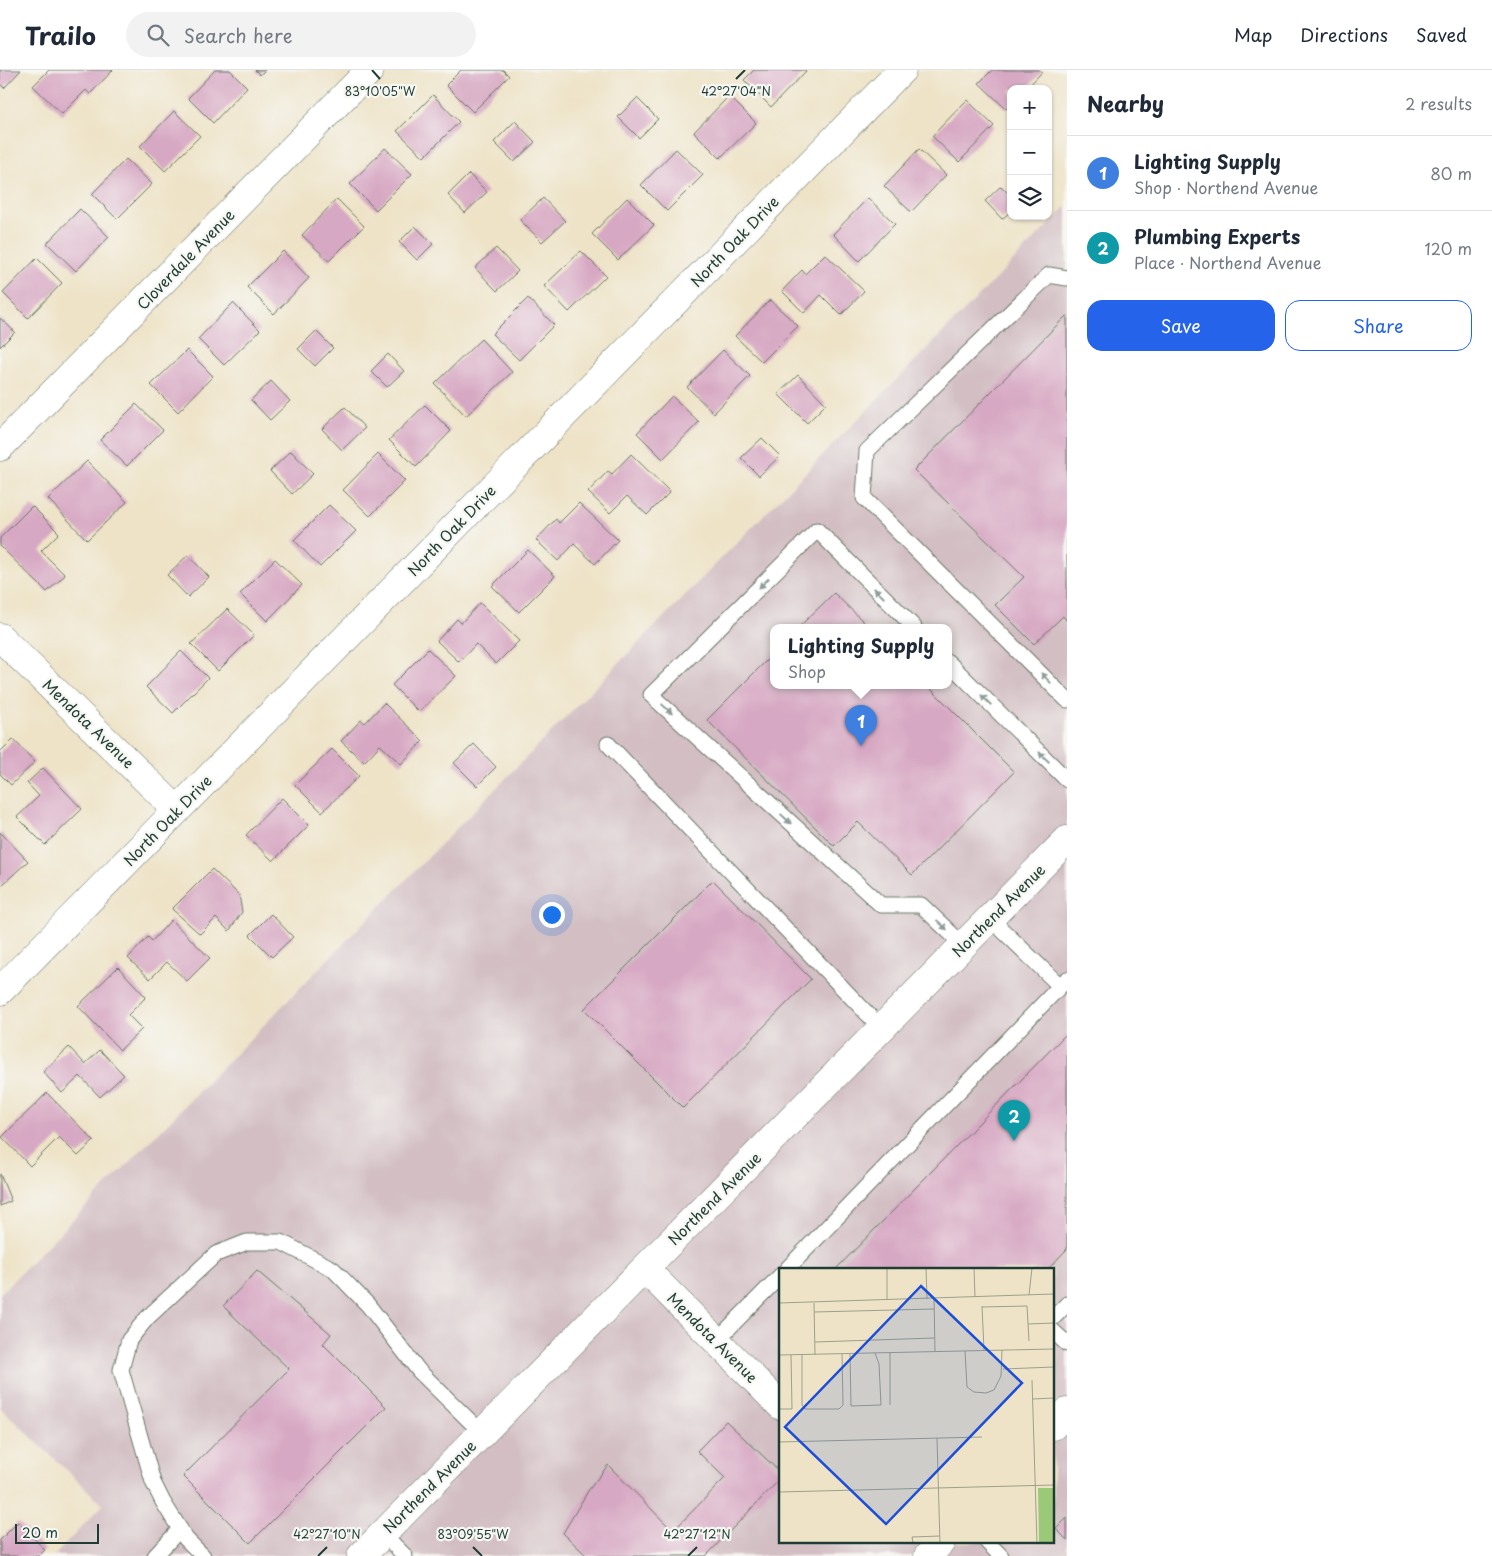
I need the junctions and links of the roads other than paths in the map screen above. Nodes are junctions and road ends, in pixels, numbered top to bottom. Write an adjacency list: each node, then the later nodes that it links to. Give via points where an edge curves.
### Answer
1 (370, 70): 4 (street, Cloverdale Avenue)
2 (902, 70): 11 (street, North Oak Drive)
3 (1067, 278): 8 (lane, one-way to 3, via 864,498 867,451 1049,275)
4 (0, 447)
5 (911, 624): 14 (lane, one-way to 14, via 817,530 651,695 881,905 920,905)
6 (0, 637): 11 (street, Mendota Avenue)
7 (952, 666): 10 (lane, one-way to 7)
8 (1067, 700)
9 (608, 744): 17 (lane)
10 (1067, 780)
11 (177, 810): 16 (street, North Oak Drive)
12 (1067, 840): 13 (street, Northend Avenue)
13 (990, 918): 14 (street, Northend Avenue); 15 (lane)
14 (963, 945): 17 (street, Northend Avenue)
15 (1064, 982): 18 (lane)
16 (0, 991)
17 (881, 1028): 19 (street, Northend Avenue)
18 (788, 1268)
19 (645, 1269): 24 (street, Mendota Avenue); 29 (street, Northend Avenue)
20 (779, 1277): 24 (lane)
21 (1067, 1304): 22 (lane)
22 (1054, 1317)
23 (1054, 1332): 25 (lane)
24 (716, 1341): 26 (street, Mendota Avenue)
25 (1067, 1344)
26 (779, 1404)
27 (1067, 1412): 28 (street)
28 (1054, 1425)
29 (482, 1433): 30 (lane, via 419,1371 368,1305 333,1269 281,1242 247,1242 216,1254 147,1318 129,1340 121,1370 153,1482); 31 (street, Northend Avenue)
30 (180, 1530): 33 (lane); 34 (lane)
31 (383, 1534): 35 (street, Northend Avenue); 36 (lane)
32 (989, 1544): 37 (lane)
33 (155, 1556)
34 (203, 1556)
35 (361, 1556)
36 (405, 1556)
37 (1001, 1556)

